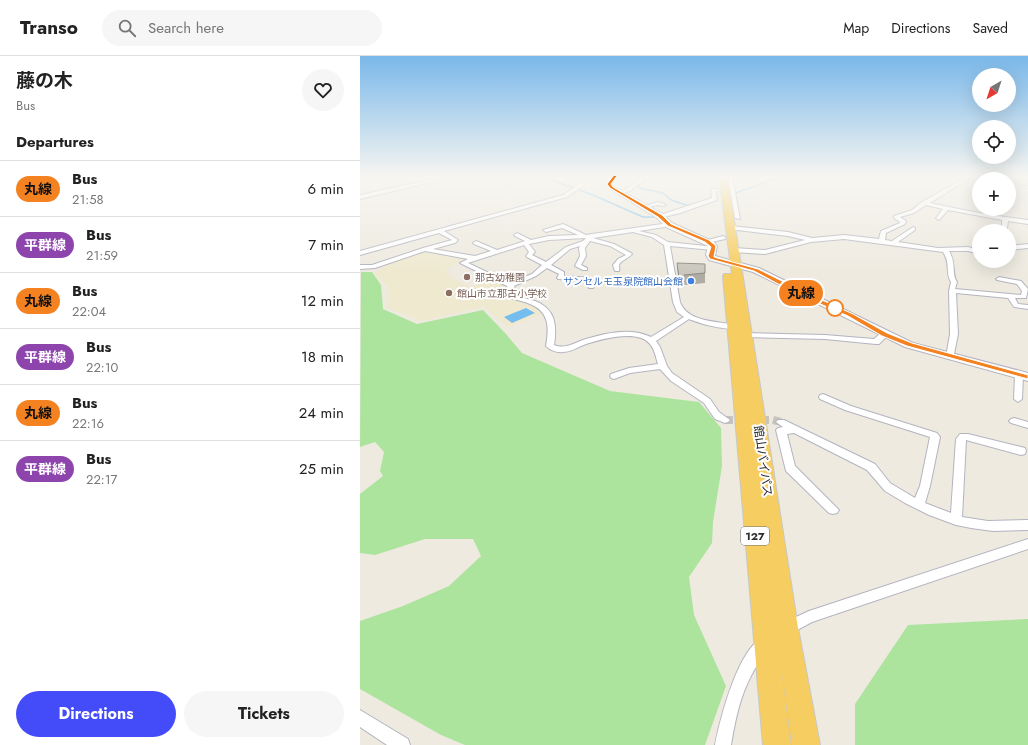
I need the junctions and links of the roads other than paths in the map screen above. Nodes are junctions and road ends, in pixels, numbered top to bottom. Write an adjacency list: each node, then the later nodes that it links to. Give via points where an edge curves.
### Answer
1 (522, 208): 20 (street)
2 (646, 208): 10 (main road)
3 (689, 208): 10 (street)
4 (721, 208): 23 (highway, 館山バイパス / 127)
5 (728, 208): 17 (highway, 館山バイパス / 127)
6 (736, 208): 11 (street)
7 (918, 208): 27 (street, via 896,217 902,224 883,232)
8 (947, 208): 12 (street)
9 (953, 208): 13 (street)
10 (660, 216): 16 (main road)
11 (738, 218)
12 (939, 218)
13 (1005, 219): 14 (street); 15 (street)
14 (1028, 222)
15 (1005, 224)
16 (669, 225): 21 (street); 26 (main road)
17 (731, 228): 25 (street, via 788,234); 36 (highway, 館山バイパス / 127)
18 (913, 229): 30 (street)
19 (546, 230): 24 (street, via 563,226)
20 (440, 231): 35 (street, via 455,240); 40 (street)
21 (630, 231): 24 (street); 31 (street, via 654,236)
22 (517, 235): 28 (street)
23 (723, 238): 26 (street); 42 (highway, 館山バイパス / 127)
24 (588, 239): 28 (street, via 549,238); 43 (street, via 568,248); 45 (street, via 582,248 583,256 578,266); 46 (street, via 612,245 629,254 616,265)
25 (813, 240): 27 (street, via 844,237); 36 (street, via 765,252)
26 (707, 241): 34 (main road)
27 (882, 241): 30 (street)
28 (528, 242): 39 (street); 43 (street, via 532,252 529,256)
29 (476, 243): 39 (street)
30 (893, 243): 37 (street)
31 (667, 244): 34 (street); 54 (street, via 679,309)
32 (1028, 246): 33 (street)
33 (1016, 247)
34 (713, 248): 42 (main road, via 710,256 712,258)
35 (425, 249): 41 (street); 44 (street, via 373,267)
36 (734, 250): 42 (highway, 館山バイパス / 127)
37 (944, 250): 38 (street); 50 (street, via 951,260 954,282)
38 (972, 251)
39 (497, 252): 41 (street)
40 (360, 253)
41 (475, 258): 48 (street, via 463,263)
42 (731, 264): 55 (highway, 館山バイパス / 127); 55 (highway, 館山バイパス / 127); 56 (main road, via 756,270)
43 (546, 265): 48 (street, via 534,275); 49 (street, via 562,273 560,278 589,279)
44 (360, 268)
45 (585, 269)
46 (618, 270)
47 (999, 280): 51 (street, via 1019,282)
48 (510, 285): 57 (street, via 514,296 548,311 552,319 550,346 554,348 565,349 611,335 635,335)
49 (591, 287)
50 (952, 291): 52 (street); 58 (street, via 954,334)
51 (1026, 291): 52 (street, via 1024,297)
52 (1010, 296): 53 (street, via 1016,306)
53 (1028, 307)
54 (690, 316): 55 (street); 57 (street)
55 (739, 331): 56 (street, via 876,342); 75 (highway, 館山バイパス / 127); 76 (highway, 館山バイパス / 127)
56 (885, 334): 58 (main road, via 909,345)
57 (650, 340): 59 (street, via 657,346)
58 (950, 357): 61 (main road)
59 (663, 366): 60 (street); 64 (street, via 672,377 708,402 717,418)
60 (614, 376)
61 (1024, 376): 63 (street)
62 (823, 397): 70 (street, via 848,408 934,435 925,486)
63 (1018, 400)
64 (725, 420)
65 (1014, 421): 67 (street)
66 (781, 422): 68 (street)
67 (1028, 426)
68 (796, 429): 70 (street, via 871,467 879,473 889,488); 71 (street, via 781,430 790,468)
69 (1021, 451): 72 (street, via 963,436)
70 (919, 504): 72 (street)
71 (833, 510)
72 (956, 520): 73 (street, via 983,526)
73 (1028, 525)
74 (1028, 544): 75 (street, via 809,617)
75 (787, 628): 76 (street); 81 (highway, 館山バイパス / 127)
76 (766, 642): 79 (street, via 744,674 726,724); 80 (highway, 館山バイパス / 127)
77 (360, 718): 78 (street)
78 (402, 745)
79 (723, 745)
80 (777, 745)
81 (806, 745)

